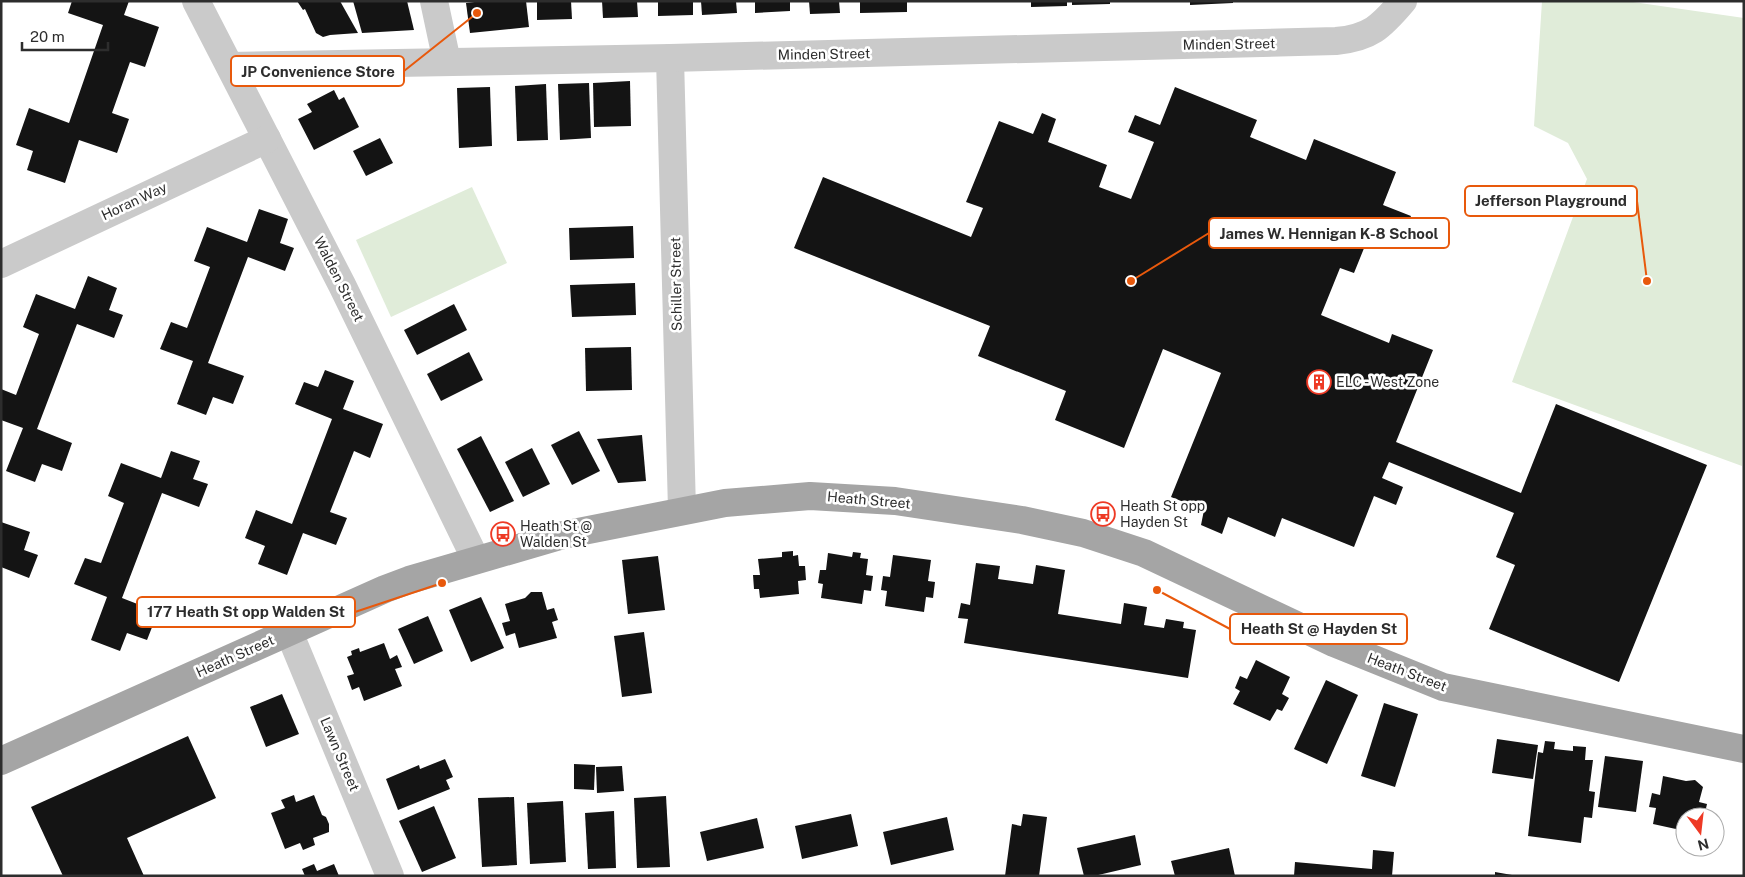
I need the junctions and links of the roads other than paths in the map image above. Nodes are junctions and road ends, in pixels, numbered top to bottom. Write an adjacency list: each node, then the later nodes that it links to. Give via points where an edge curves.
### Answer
1 (196, 1): 6 (street, Walden Street)
2 (434, 1): 5 (street)
3 (1403, 1): 4 (street, Minden Street, via 1373,32 1336,41)
4 (670, 58): 5 (street, Minden Street); 9 (street, Schiller Street)
5 (447, 62): 6 (street, Minden Street)
6 (230, 66): 7 (street, Walden Street)
7 (267, 139): 8 (street, Horan Way); 10 (street, Walden Street)
8 (1, 264)
9 (682, 510): 10 (main road, Heath Street, via 582,531); 12 (main road, Heath Street, via 775,497 843,497 954,509 1083,532 1144,553 1334,643 1443,687)
10 (476, 560): 11 (main road, Heath Street, via 385,589)
11 (289, 632): 13 (main road, Heath Street); 14 (street, Lawn Street)
12 (1744, 749)
13 (1, 762)
14 (390, 876)

